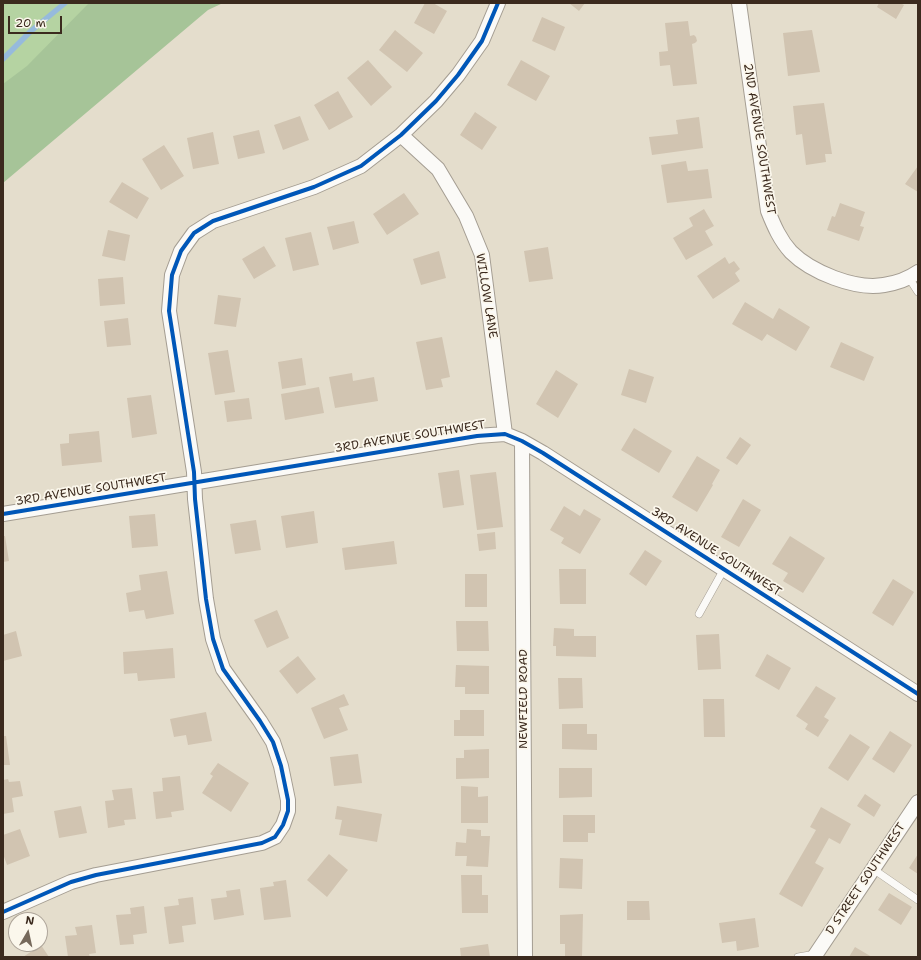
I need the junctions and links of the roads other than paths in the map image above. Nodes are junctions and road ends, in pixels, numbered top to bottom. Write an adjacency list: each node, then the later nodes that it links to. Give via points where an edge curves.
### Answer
1 (498, 3): 3 (street, via 482,40 458,75)
2 (739, 3): 4 (street, 2ND AVENUE SOUTHWEST, via 768,211 776,231 791,252 811,268 833,277 860,285 884,285)
3 (401, 135): 6 (street, WILLOW LANE, via 438,169 466,216 482,255); 8 (street, via 361,166 314,187 213,221 194,233 181,251 172,275 169,311)
4 (913, 275): 5 (lane)
5 (918, 292)
6 (505, 434): 7 (street, 3RD AVENUE SOUTHWEST); 8 (street, 3RD AVENUE SOUTHWEST, via 477,436)
7 (522, 441): 10 (street, 3RD AVENUE SOUTHWEST); 18 (street, NEWFIELD ROAD)
8 (195, 482): 9 (street, 3RD AVENUE SOUTHWEST); 16 (street, via 194,499 213,638 223,669 273,742 288,800 288,811 283,825 276,837 262,843 96,875 71,882)
9 (3, 514)
10 (724, 569): 11 (lane); 12 (street, 3RD AVENUE SOUTHWEST)
11 (699, 614)
12 (918, 694)
13 (918, 802): 14 (street, D STREET SOUTHWEST)
14 (873, 869): 15 (lane); 17 (street, D STREET SOUTHWEST)
15 (918, 900)
16 (3, 912)
17 (815, 955): 19 (lane)
18 (525, 957)
19 (798, 957)

